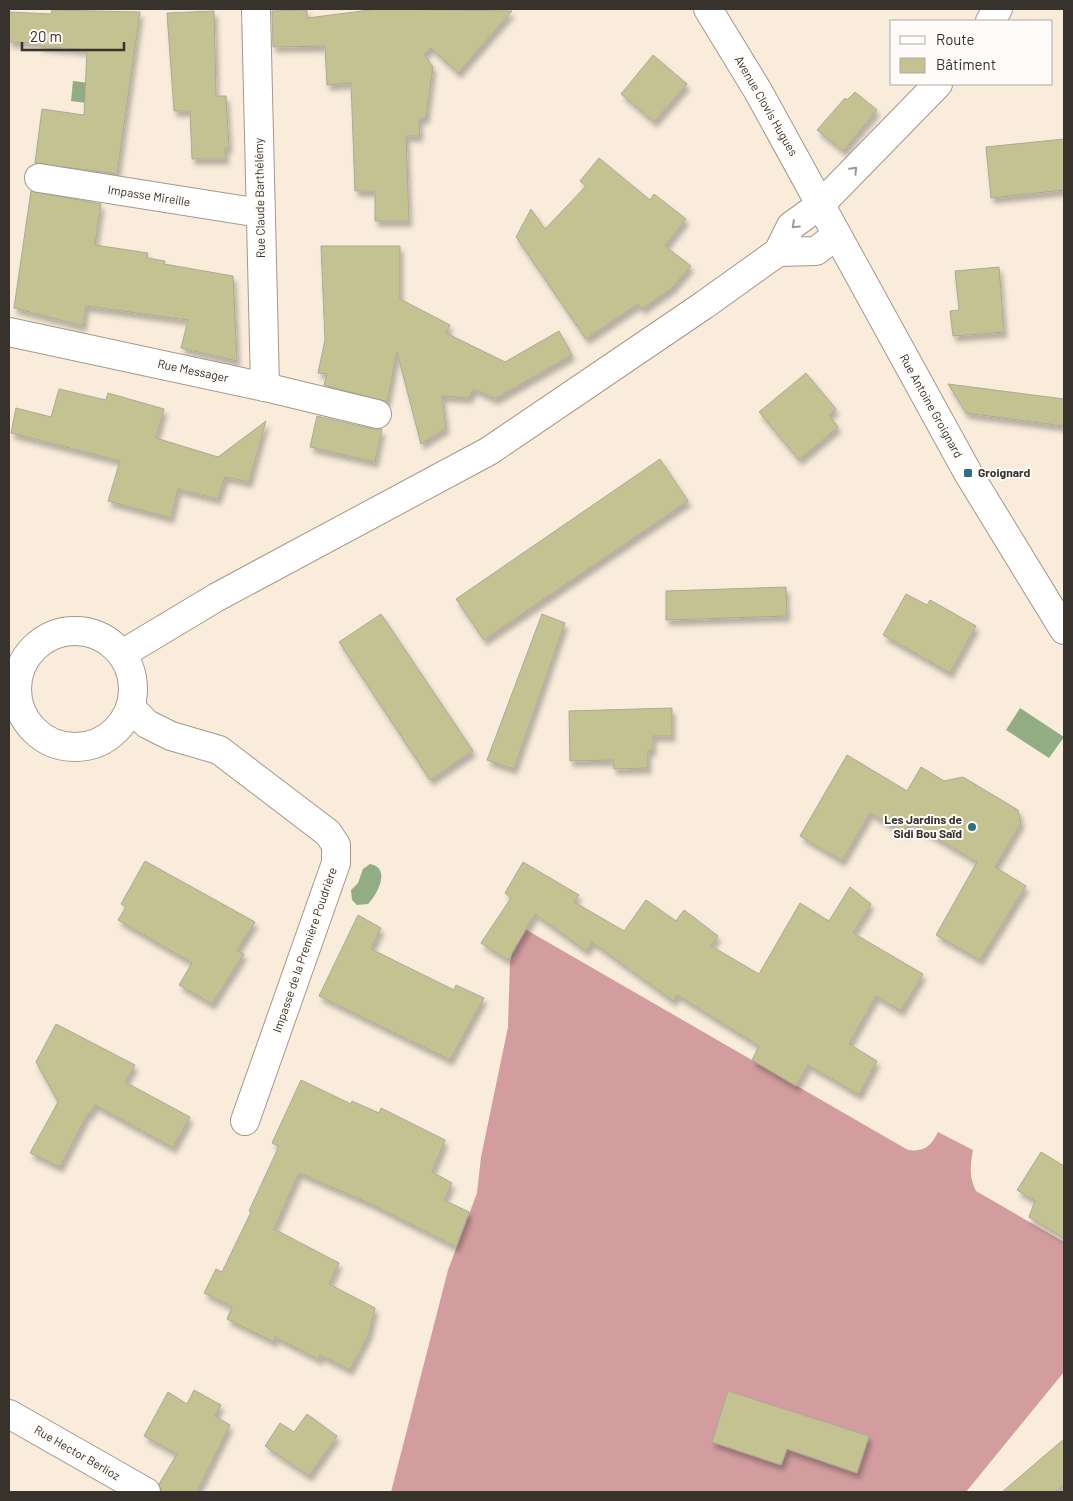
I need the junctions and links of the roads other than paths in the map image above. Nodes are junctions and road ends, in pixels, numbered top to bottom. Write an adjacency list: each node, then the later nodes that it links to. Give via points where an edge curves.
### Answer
1 (256, 9): 8 (street, Rue Claude Barthélémy)
2 (708, 9): 7 (street, Avenue Clovis Hugues, via 758,91)
3 (998, 9): 4 (street)
4 (991, 20)
5 (937, 85): 7 (street, one-way to 5)
6 (39, 178): 8 (street, Impasse Mireille)
7 (820, 205): 9 (street, Rue Antoine Groignard); 10 (street, one-way to 10, via 791,226)
8 (260, 213): 12 (street, Rue Claude Barthélémy)
9 (837, 235): 10 (street, via 816,251); 14 (street, Rue Antoine Groignard, via 963,464)
10 (778, 252): 15 (street, via 489,451 217,597)
11 (9, 332): 12 (street, Rue Messager)
12 (266, 387): 13 (street, Rue Messager)
13 (377, 414)
14 (1064, 630)
15 (122, 654): 16 (street, via 107,640 90,632 69,631 48,638); 18 (street, via 133,678)
16 (15, 668): 17 (street, via 17,688)
17 (14, 707): 18 (street, via 36,732 52,743 72,747 92,745 114,733)
18 (131, 708): 19 (street, Impasse de la Première Poudrière, via 147,724 171,736 219,750 328,833 336,845 336,863)
19 (245, 1121)
20 (9, 1414): 21 (street, Rue Hector Berlioz)
21 (146, 1492)

